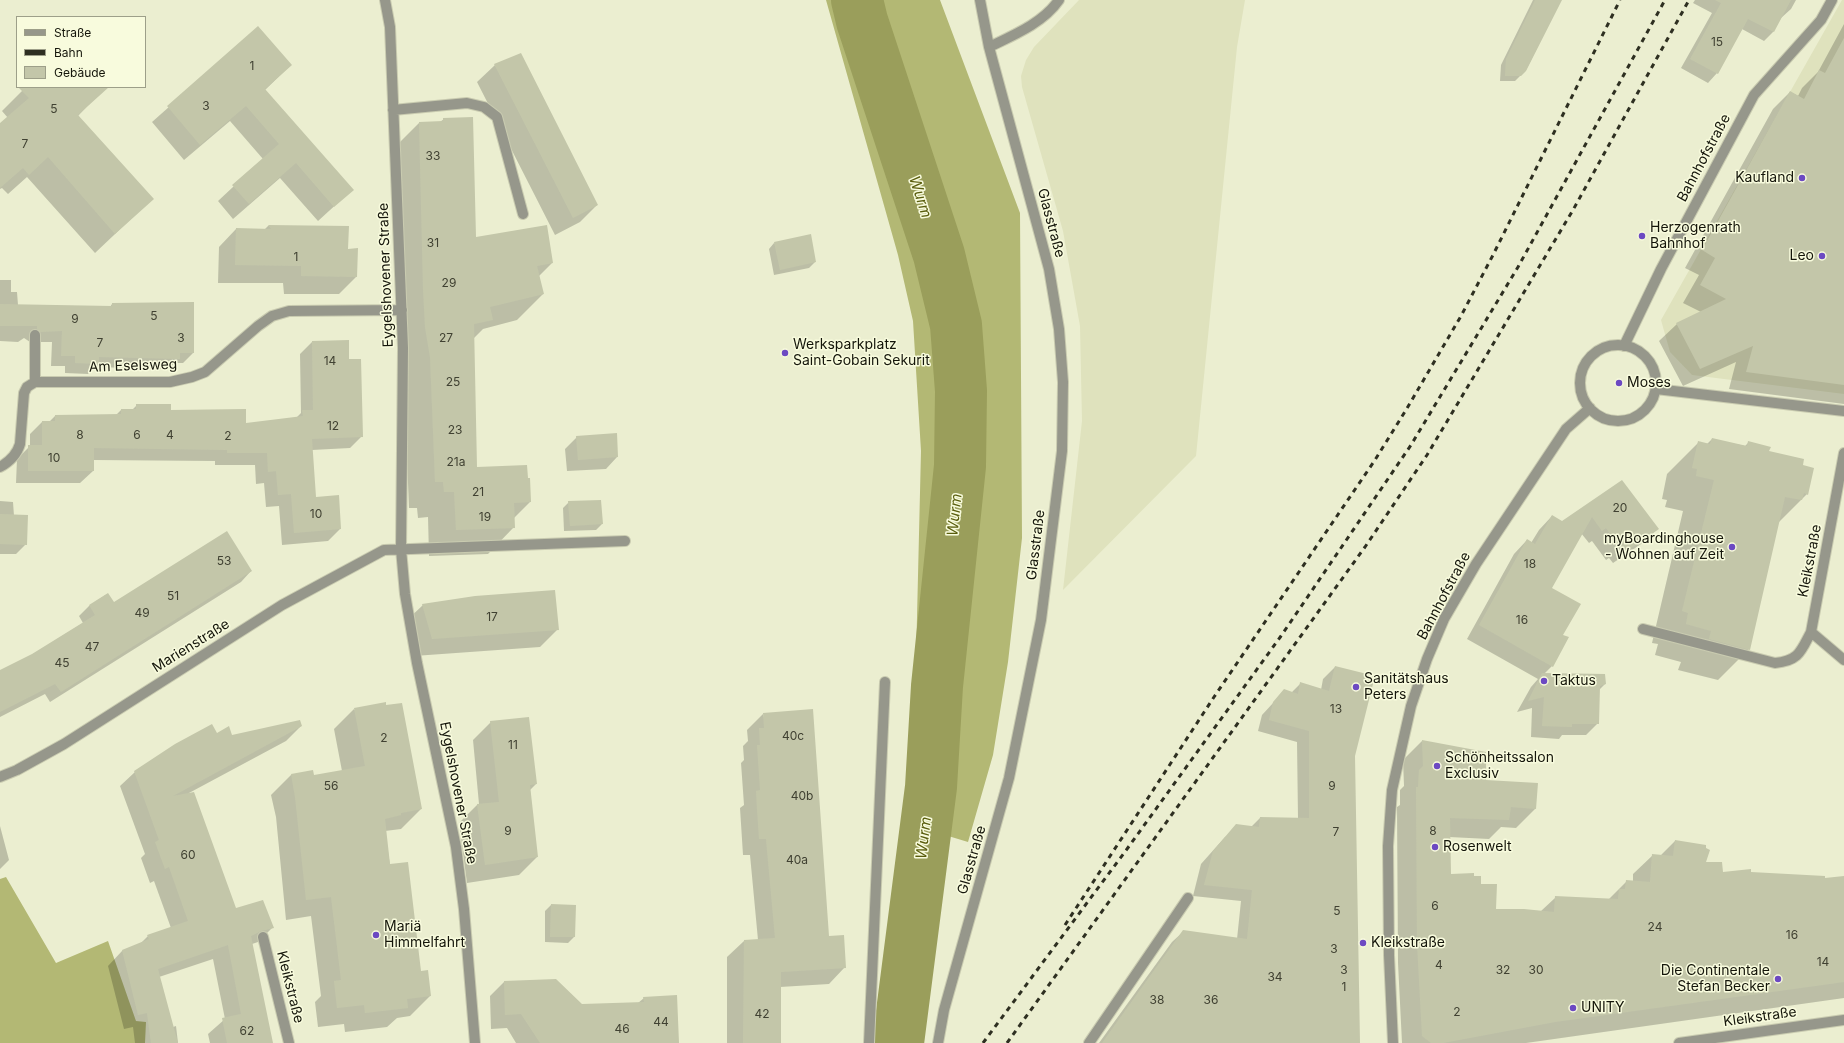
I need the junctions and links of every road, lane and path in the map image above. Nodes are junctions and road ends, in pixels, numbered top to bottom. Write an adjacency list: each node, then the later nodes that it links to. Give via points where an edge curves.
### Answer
1 (385, 0): 6 (street, Eygelshovener Straße, via 390,27)
2 (980, 0): 5 (street, Glasstraße)
3 (1059, 0): 5 (street, via 1048,14)
4 (1832, 0): 10 (street, Bahnhofstraße, via 1821,20 1754,95 1661,269)
5 (989, 47): 30 (street, Glasstraße, via 1049,269 1059,329 1063,382 1062,451 1041,620 1009,778 944,1010)
6 (393, 110): 7 (street, via 467,103 484,108 497,116); 8 (street, Eygelshovener Straße)
7 (522, 214)
8 (402, 310): 11 (street, Am Eselsweg, via 289,311 272,316 205,372 170,382); 18 (street, Eygelshovener Straße)
9 (35, 335): 11 (street)
10 (1624, 346): 12 (street, via 1636,349 1645,356 1656,377); 13 (street, via 1602,348 1585,364 1580,387)
11 (35, 382): 16 (street, via 27,387 24,393 18,450)
12 (1656, 389): 13 (street, via 1644,410 1623,421 1599,416); 14 (street)
13 (1590, 408): 32 (street, Bahnhofstraße, via 1566,429 1476,564 1444,619 1411,706 1392,790 1388,846)
14 (1844, 411)
15 (1844, 453): 20 (street, Kleikstraße)
16 (0, 467)
17 (624, 541): 18 (street)
18 (401, 549): 23 (street, Marienstraße, via 384,550 367,558 282,605 64,744 18,770); 28 (street, Eygelshovener Straße, via 405,594 417,663 456,847 464,909)
19 (1643, 629): 20 (street, Kleikstraße, via 1775,663 1788,662 1800,653)
20 (1811, 632): 21 (street)
21 (1844, 660)
22 (885, 682): 29 (street)
23 (0, 777)
24 (1188, 898): 31 (street)
25 (263, 937): 27 (street, Kleikstraße)
26 (1844, 1020): 33 (street, Kleikstraße)
27 (290, 1043)
28 (474, 1043)
29 (869, 1043)
30 (938, 1043)
31 (1089, 1043)
32 (1393, 1043)
33 (1679, 1043)

